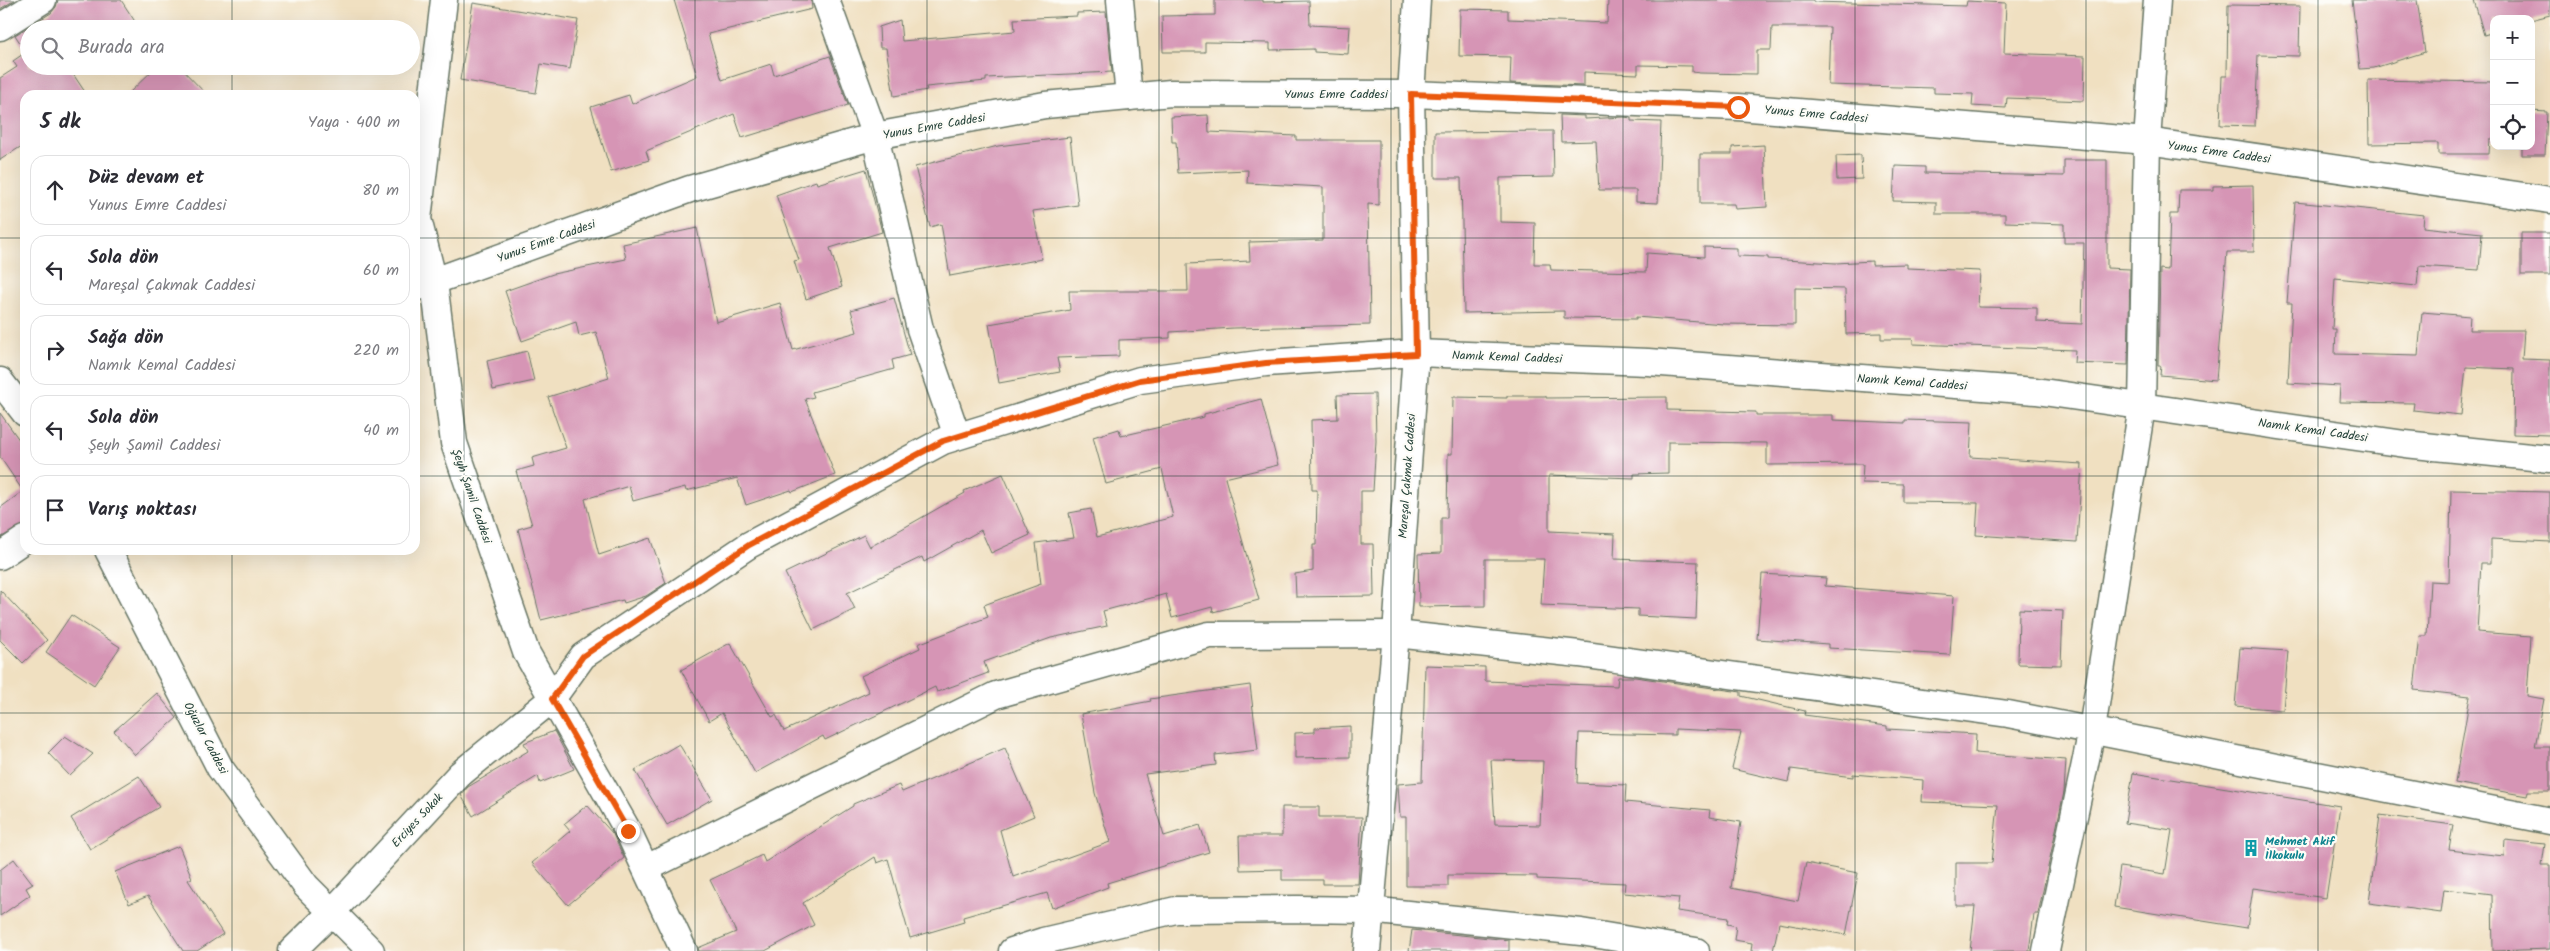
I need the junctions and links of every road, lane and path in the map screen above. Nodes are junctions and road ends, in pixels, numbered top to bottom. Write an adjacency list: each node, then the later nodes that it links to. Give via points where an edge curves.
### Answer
1 (43, 0): 7 (street)
2 (444, 0): 13 (street, Şeyh Şamil Caddesi)
3 (826, 0): 10 (street)
4 (1120, 0): 9 (street)
5 (1417, 0): 8 (street, Mareşal Çakmak Caddesi)
6 (2157, 0): 11 (street)
7 (0, 27)
8 (1411, 94): 9 (street, Yunus Emre Caddesi, via 1170,93); 11 (street, Yunus Emre Caddesi, via 1738,107); 16 (street, Mareşal Çakmak Caddesi)
9 (1128, 97): 10 (street, Yunus Emre Caddesi, via 1044,105)
10 (875, 136): 15 (street, Yunus Emre Caddesi, via 690,189); 20 (street, via 920,329)
11 (2147, 141): 12 (street, Yunus Emre Caddesi); 18 (street)
12 (2550, 200)
13 (420, 202)
14 (420, 241): 15 (street, Şeyh Şamil Caddesi)
15 (424, 285): 26 (street, Şeyh Şamil Caddesi, via 454,443 526,652)
16 (1416, 354): 18 (street, Namık Kemal Caddesi, via 1648,362 2036,391); 20 (street, Namık Kemal Caddesi, via 1266,363 1140,380); 25 (street, Mareşal Çakmak Caddesi)
17 (0, 381): 19 (street)
18 (2142, 406): 21 (street, Namık Kemal Caddesi, via 2405,444); 27 (street)
19 (20, 407)
20 (957, 436): 26 (street, Namık Kemal Caddesi, via 749,545 583,656)
21 (2550, 459)
22 (20, 542): 24 (street)
23 (111, 555): 31 (street, Oğuzlar Caddesi, via 220,768 306,886)
24 (0, 556)
25 (1396, 634): 27 (street, via 1599,657 2008,714); 29 (street, via 1210,635 996,695); 30 (street, Mareşal Çakmak Caddesi)
26 (552, 699): 29 (street, Şeyh Şamil Caddesi); 31 (street, Erciyes Sokak, via 460,774)
27 (2092, 730): 28 (street); 38 (street)
28 (2550, 821)
29 (647, 868): 34 (street, Şeyh Şamil Caddesi)
30 (1369, 910): 35 (street, via 1176,910); 36 (street, Mareşal Çakmak Caddesi); 37 (street, via 1581,932)
31 (332, 912): 32 (street, Erciyes Sokak); 33 (street, Oğuzlar Caddesi)
32 (292, 951)
33 (371, 951)
34 (684, 951)
35 (1012, 951)
36 (1367, 951)
37 (1696, 951)
38 (2046, 951)

